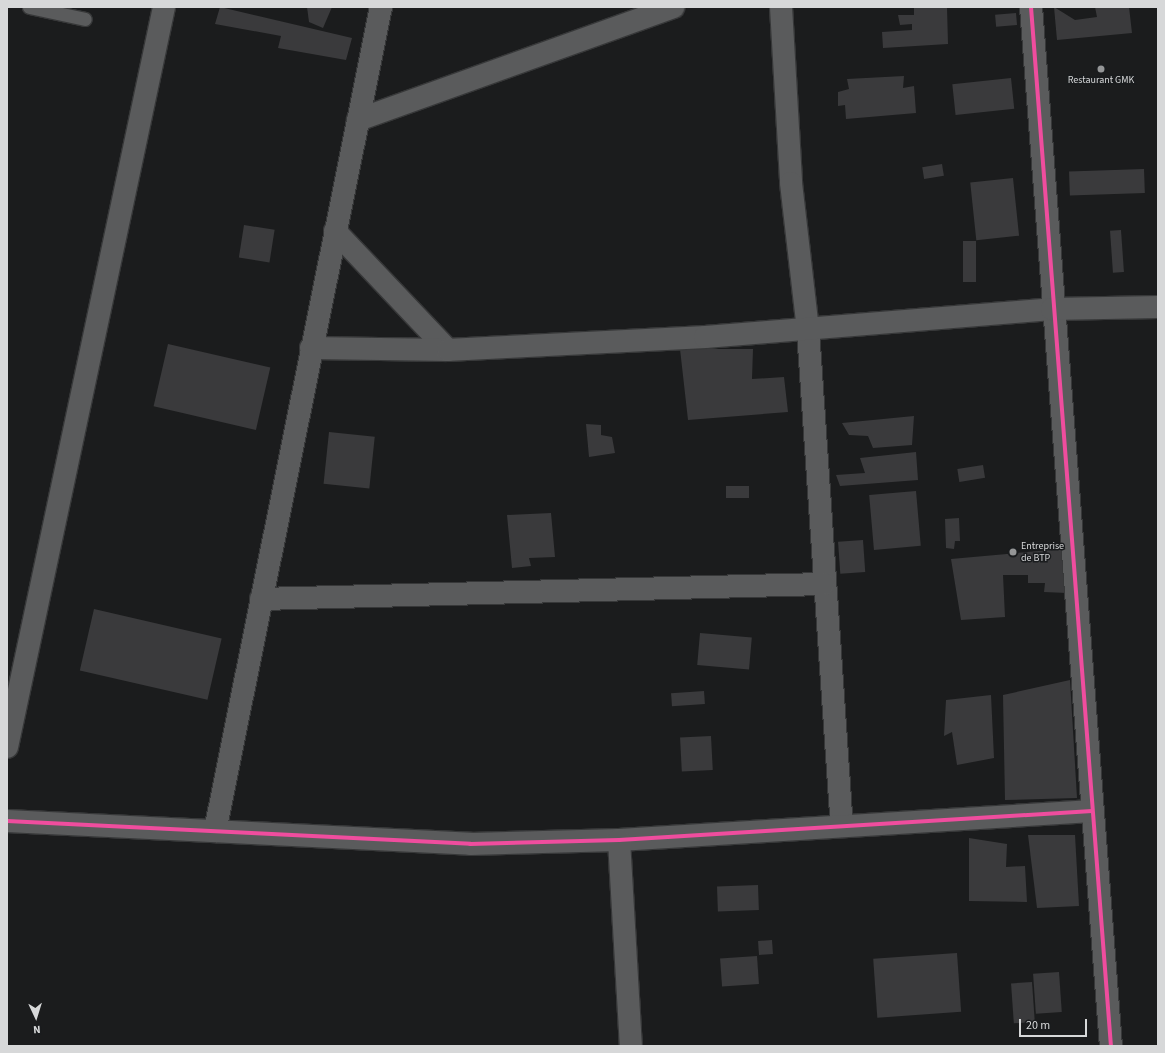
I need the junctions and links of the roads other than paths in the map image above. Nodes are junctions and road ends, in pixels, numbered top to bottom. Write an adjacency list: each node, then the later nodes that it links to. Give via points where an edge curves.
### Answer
1 (28, 7): 7 (lane)
2 (164, 7): 17 (street)
3 (381, 7): 8 (street)
4 (673, 7): 8 (street)
5 (781, 7): 12 (street, via 790,183)
6 (1031, 7): 11 (street)
7 (86, 18)
8 (358, 120): 9 (street)
9 (335, 231): 13 (street); 14 (street)
10 (1158, 307): 11 (street)
11 (1052, 309): 12 (street); 18 (street)
12 (808, 330): 14 (street); 15 (street)
13 (311, 348): 14 (street); 16 (street)
14 (448, 350)
15 (824, 584): 16 (street); 20 (street)
16 (261, 599): 21 (street)
17 (7, 747)
18 (1092, 811): 20 (street); 24 (street)
19 (7, 821): 21 (street)
20 (842, 826): 22 (street)
21 (215, 831): 22 (street, via 470,844)
22 (619, 840): 23 (street)
23 (631, 1046)
24 (1111, 1046)

